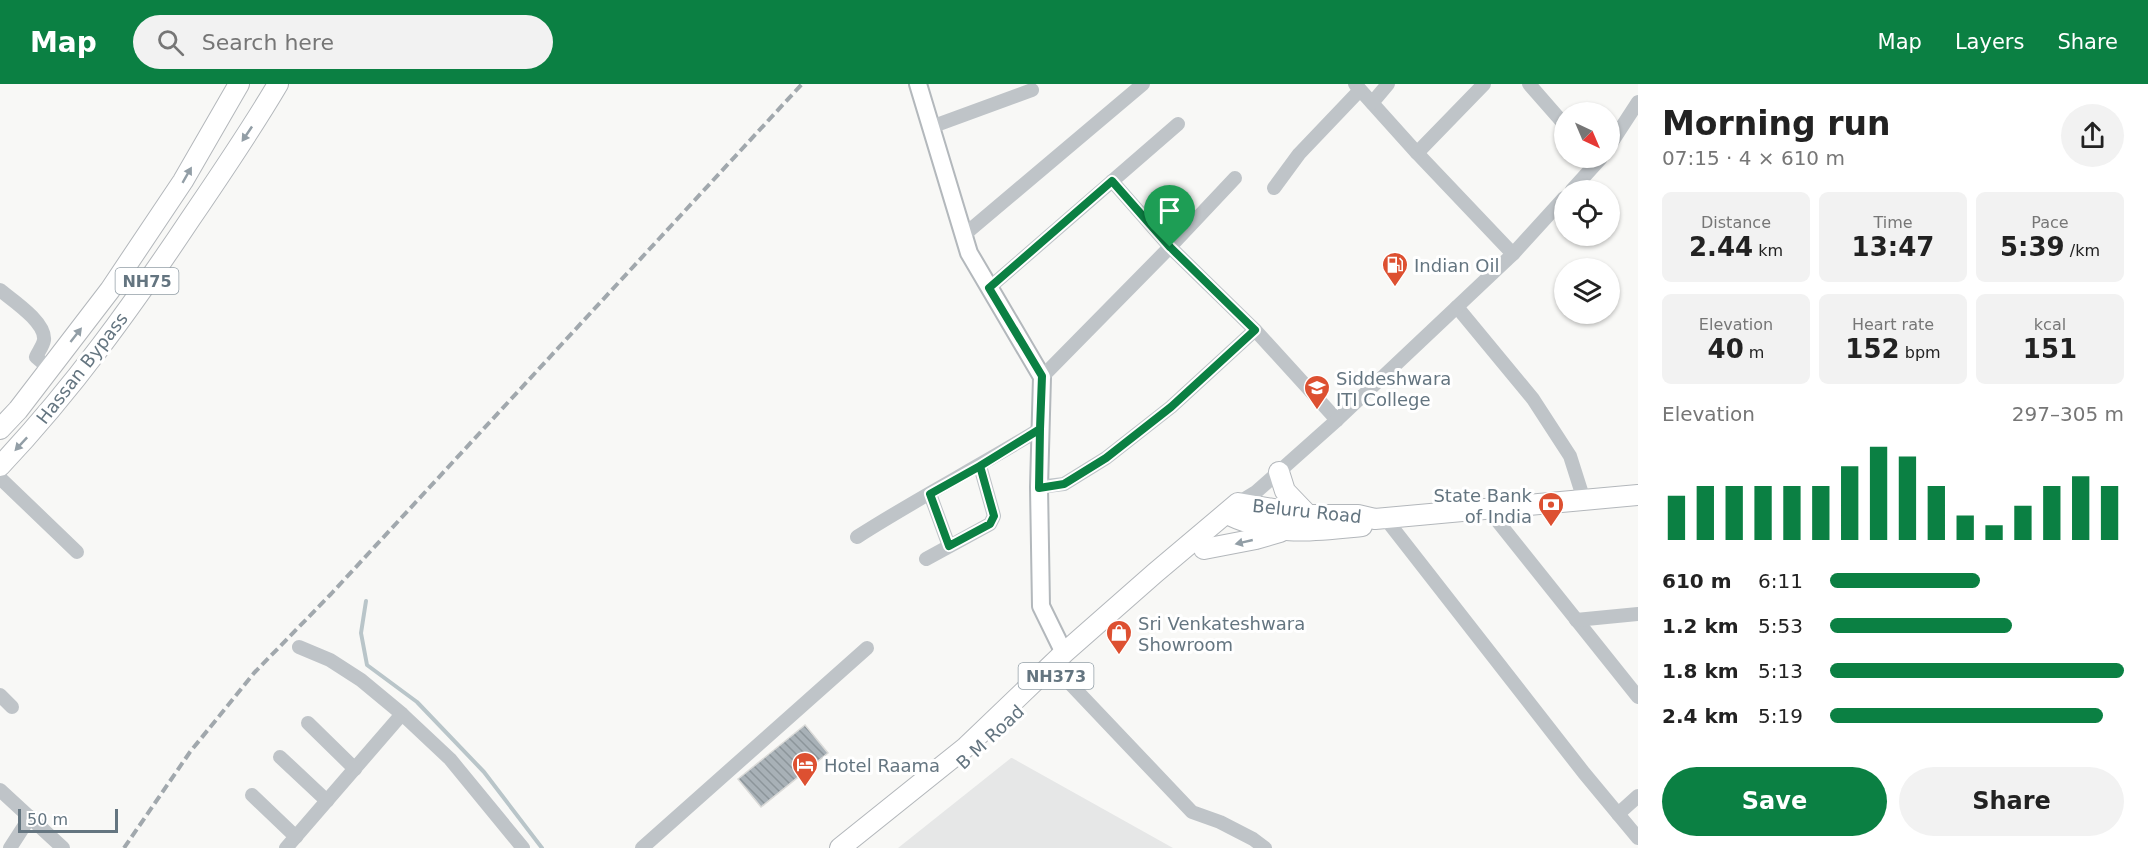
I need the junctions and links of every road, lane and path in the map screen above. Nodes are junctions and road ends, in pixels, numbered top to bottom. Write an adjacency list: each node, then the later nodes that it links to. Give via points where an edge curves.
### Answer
1 (239, 84): 30 (highway, Hassan Bypass / NH75, one-way to 1, via 110,291 183,181)
2 (278, 84): 35 (highway, Hassan Bypass / NH75, one-way to 35, via 99,349)
3 (918, 84): 14 (main road)
4 (1143, 84): 23 (street)
5 (1388, 84): 11 (street)
6 (1485, 84): 16 (street)
7 (1529, 84): 12 (street)
8 (1358, 87): 11 (street); 21 (street)
9 (1032, 90): 14 (street)
10 (1638, 102): 15 (street)
11 (1372, 103): 16 (street)
12 (1554, 113)
13 (1178, 124): 20 (street)
14 (931, 127): 23 (main road)
15 (1620, 130)
16 (1417, 153): 25 (street)
17 (1590, 168): 19 (street)
18 (1235, 178): 24 (street)
19 (1580, 180)
20 (1112, 181): 24 (street); 26 (street)
21 (1274, 188)
22 (1554, 209): 25 (street)
23 (964, 235): 26 (main road, via 969,253)
24 (1170, 247): 29 (street); 31 (street)
25 (1513, 254): 28 (street)
26 (989, 288): 31 (main road)
27 (0, 290): 30 (street, via 40,326 44,340 36,357)
28 (1457, 307): 32 (street); 42 (street, via 1533,399 1570,456)
29 (1255, 330): 32 (street); 39 (street, via 1171,407 1106,458 1064,484)
30 (50, 369): 33 (highway, Hassan Bypass / NH75)
31 (1042, 376): 34 (main road)
32 (1337, 420): 37 (street)
33 (0, 429)
34 (1040, 429): 36 (street); 39 (main road)
35 (0, 466)
36 (980, 466): 40 (street); 49 (street, via 994,516 990,524)
37 (1279, 472): 43 (street); 45 (highway, via 1285,491)
38 (0, 478): 51 (street)
39 (1039, 488): 57 (main road, via 1041,606)
40 (930, 494): 48 (street); 49 (street)
41 (1638, 495): 42 (highway, Beluru Road)
42 (1584, 500): 44 (highway, Beluru Road)
43 (1243, 507): 45 (highway, Beluru Road); 47 (highway, Beluru Road); 50 (highway, B M Road / NH373); 57 (highway, NH373, via 1155,573)
44 (1487, 508): 46 (highway, Beluru Road); 54 (street)
45 (1308, 514): 46 (highway, Beluru Road)
46 (1380, 518): 47 (highway, Beluru Road, via 1363,526); 70 (street)
47 (1282, 531): 50 (highway, one-way to 50)
48 (857, 537)
49 (949, 546): 52 (street)
50 (1204, 549): 58 (highway, B M Road / NH373)
51 (77, 552)
52 (926, 559)
53 (1638, 614): 54 (street)
54 (1576, 620): 60 (street)
55 (299, 647): 62 (street, via 330,660 361,680)
56 (867, 648): 77 (street)
57 (1064, 653): 78 (highway, NH373, via 966,747)
58 (1060, 673): 79 (highway, B M Road / NH373, via 961,765); 80 (street, via 1186,808)
59 (0, 695): 61 (street)
60 (1638, 697)
61 (12, 707)
62 (402, 714): 65 (street); 76 (street, via 450,759)
63 (308, 723): 65 (street)
64 (280, 757): 69 (street)
65 (355, 769): 69 (street)
66 (0, 790): 71 (street)
67 (252, 795): 73 (street)
68 (1638, 796): 70 (street)
69 (327, 801): 73 (street)
70 (1618, 814): 72 (street)
71 (30, 817): 74 (street); 75 (street)
72 (1638, 838)
73 (291, 843)
74 (10, 848)
75 (63, 848)
76 (523, 848)
77 (642, 848)
78 (840, 848)
79 (861, 848)
80 (1265, 848)

